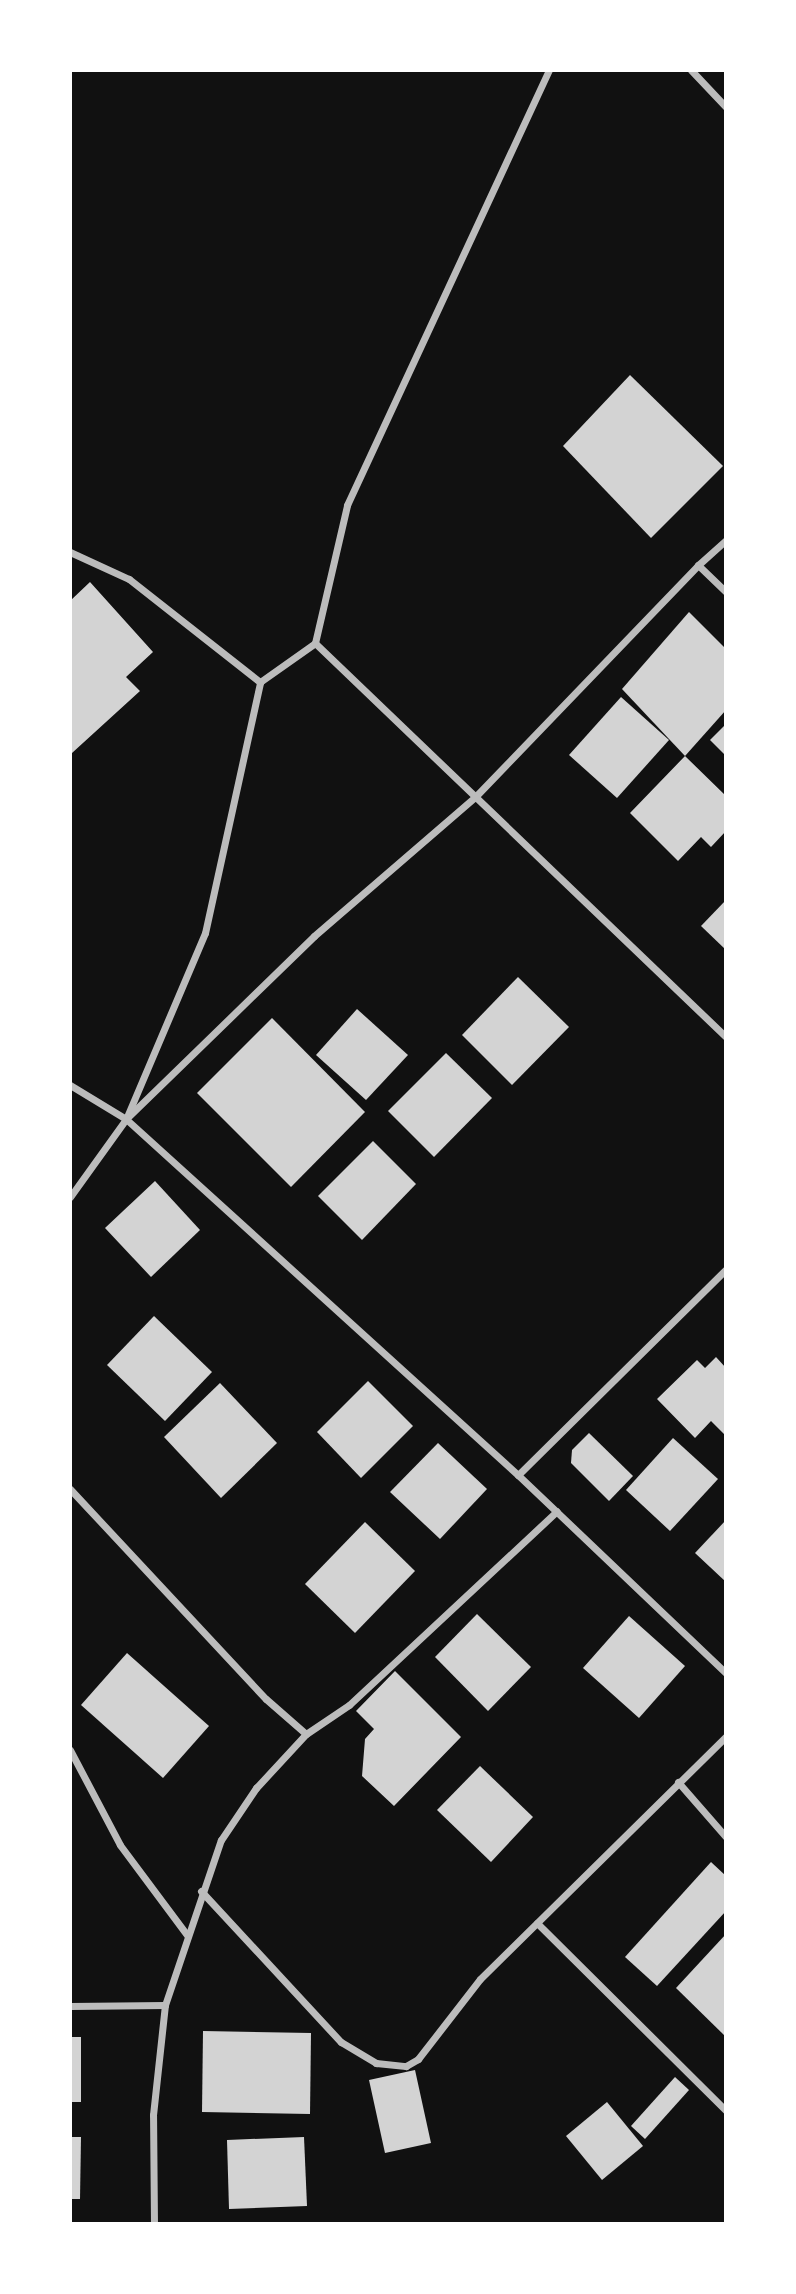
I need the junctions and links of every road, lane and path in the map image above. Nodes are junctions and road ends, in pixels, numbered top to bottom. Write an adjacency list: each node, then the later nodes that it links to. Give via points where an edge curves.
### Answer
1 (549, 70): 8 (street, via 346,505)
2 (691, 70): 3 (street)
3 (726, 107)
4 (726, 540): 6 (street)
5 (70, 552): 9 (street, via 129,579)
6 (698, 565): 7 (street); 10 (street)
7 (726, 592)
8 (315, 643): 9 (street); 10 (street)
9 (260, 682): 13 (street, via 205,933)
10 (476, 796): 11 (street); 13 (street, via 314,936)
11 (726, 1037)
12 (70, 1085): 13 (street)
13 (126, 1119): 14 (street); 16 (street)
14 (70, 1197)
15 (726, 1269): 16 (street)
16 (518, 1475): 18 (street)
17 (70, 1489): 20 (street, via 266,1699)
18 (556, 1511): 19 (street); 20 (street, via 349,1705)
19 (726, 1673)
20 (306, 1734): 25 (street, via 249,1798 221,1840)
21 (726, 1737): 23 (street)
22 (70, 1750): 27 (street, via 120,1845)
23 (678, 1782): 24 (street); 26 (street)
24 (726, 1836)
25 (201, 1891): 26 (street, via 341,2042 376,2063 394,2067 418,2059 480,1979); 27 (street)
26 (537, 1923): 30 (street)
27 (187, 1935): 28 (street)
28 (165, 2005): 29 (street); 31 (street, via 153,2115)
29 (70, 2006)
30 (726, 2111)
31 (154, 2224)

